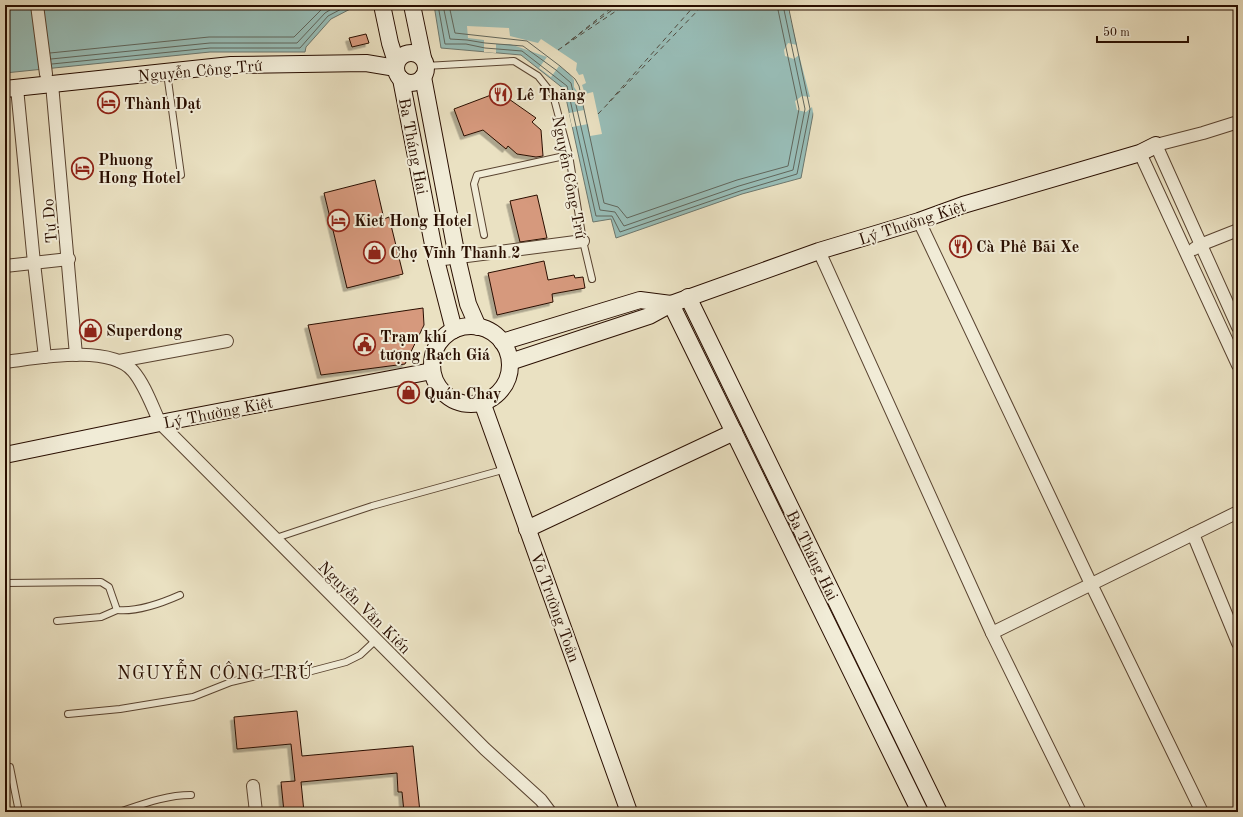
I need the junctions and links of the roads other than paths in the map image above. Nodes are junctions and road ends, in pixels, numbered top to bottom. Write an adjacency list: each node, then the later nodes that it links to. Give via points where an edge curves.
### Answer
1 (37, 5): 7 (street, Tự Do)
2 (382, 5): 5 (street, Ba Tháng Hai)
3 (412, 5): 4 (street, Ba Tháng Hai)
4 (424, 67): 5 (street, via 413,82); 5 (street, via 416,53 406,53 402,55); 12 (lane, Nguyễn Công Trứ, via 514,61 538,76 553,95); 21 (street, Ba Tháng Hai)
5 (398, 70): 6 (street, Nguyễn Công Trứ, via 366,63 231,65); 23 (street, Ba Tháng Hai)
6 (167, 72): 7 (street, Nguyễn Công Trứ); 13 (lane)
7 (49, 79): 8 (street, Nguyễn Công Trứ); 22 (street, Tự Do)
8 (11, 88): 24 (street, Tự Do)
9 (1238, 122): 10 (street)
10 (1156, 146): 11 (street, Lý Thường Kiệt); 18 (street)
11 (1140, 152): 14 (street, Lý Thường Kiệt, via 963,205); 20 (street)
12 (569, 155): 16 (lane, via 477,175 474,184); 17 (lane, Nguyễn Công Trứ)
13 (181, 175)
14 (919, 221): 19 (street, Lý Thường Kiệt); 51 (street)
15 (1238, 230): 18 (street)
16 (484, 235)
17 (583, 241): 21 (street); 26 (lane, Nguyễn Công Trứ)
18 (1200, 245): 20 (street); 30 (street)
19 (819, 251): 27 (street, Lý Thường Kiệt); 57 (street)
20 (1186, 254): 39 (street)
21 (457, 257): 23 (street); 29 (street, Ba Tháng Hai, via 468,304)
22 (69, 259): 24 (street); 34 (street, Tự Do)
23 (436, 260): 31 (street, Ba Tháng Hai)
24 (34, 263): 25 (street); 35 (street, Tự Do)
25 (5, 266)
26 (592, 279)
27 (688, 297): 28 (street, Lý Thường Kiệt); 52 (street, Ba Tháng Hai)
28 (671, 304): 33 (street, via 640,300); 38 (street, Lý Thường Kiệt, via 649,316); 43 (street, Ba Tháng Hai)
29 (478, 327): 31 (street); 33 (street, via 487,330)
30 (1238, 327)
31 (454, 330): 40 (street, via 436,347)
32 (227, 341): 36 (street)
33 (502, 342): 38 (street)
34 (76, 356): 35 (street); 36 (street, via 103,356)
35 (45, 357): 37 (street)
36 (119, 361): 42 (street, Nguyễn Văn Kiến, via 132,371)
37 (5, 362)
38 (510, 362): 41 (street, via 509,375 503,387 494,396)
39 (1238, 365)
40 (432, 371): 41 (street, via 436,384 450,398 469,404); 42 (street, Lý Thường Kiệt)
41 (482, 402): 45 (street, Võ Trường Toản)
42 (160, 423): 44 (street, Lý Thường Kiệt); 49 (street, Nguyễn Văn Kiến)
43 (734, 432): 47 (street); 54 (street, Ba Tháng Hai)
44 (5, 454)
45 (506, 469): 47 (street, Võ Trường Toản); 49 (lane, via 372,506)
46 (1238, 512): 48 (street)
47 (528, 529): 68 (street, Võ Trường Toản)
48 (1193, 534): 51 (street); 59 (street)
49 (273, 538): 58 (street, Nguyễn Văn Kiến)
50 (5, 583): 55 (lane, via 101,582 109,587)
51 (1091, 584): 57 (street); 72 (street)
52 (830, 589): 54 (street); 70 (street, Ba Tháng Hai)
53 (180, 595): 55 (lane, via 142,608)
54 (814, 595): 69 (street, Ba Tháng Hai)
55 (117, 610): 56 (lane, via 101,617)
56 (57, 621)
57 (992, 633): 71 (street)
58 (376, 640): 60 (lane, via 360,655 346,662 308,672 274,672 231,682 193,697 120,709); 67 (street, Nguyễn Văn Kiến, via 485,749 541,800)
59 (1238, 643)
60 (68, 714)
61 (10, 768): 64 (lane)
62 (253, 786): 66 (street)
63 (191, 795): 65 (lane, via 151,801)
64 (19, 812)
65 (120, 812)
66 (256, 812)
67 (550, 812)
68 (629, 812)
69 (920, 812)
70 (939, 812)
71 (1080, 812)
72 (1202, 812)

